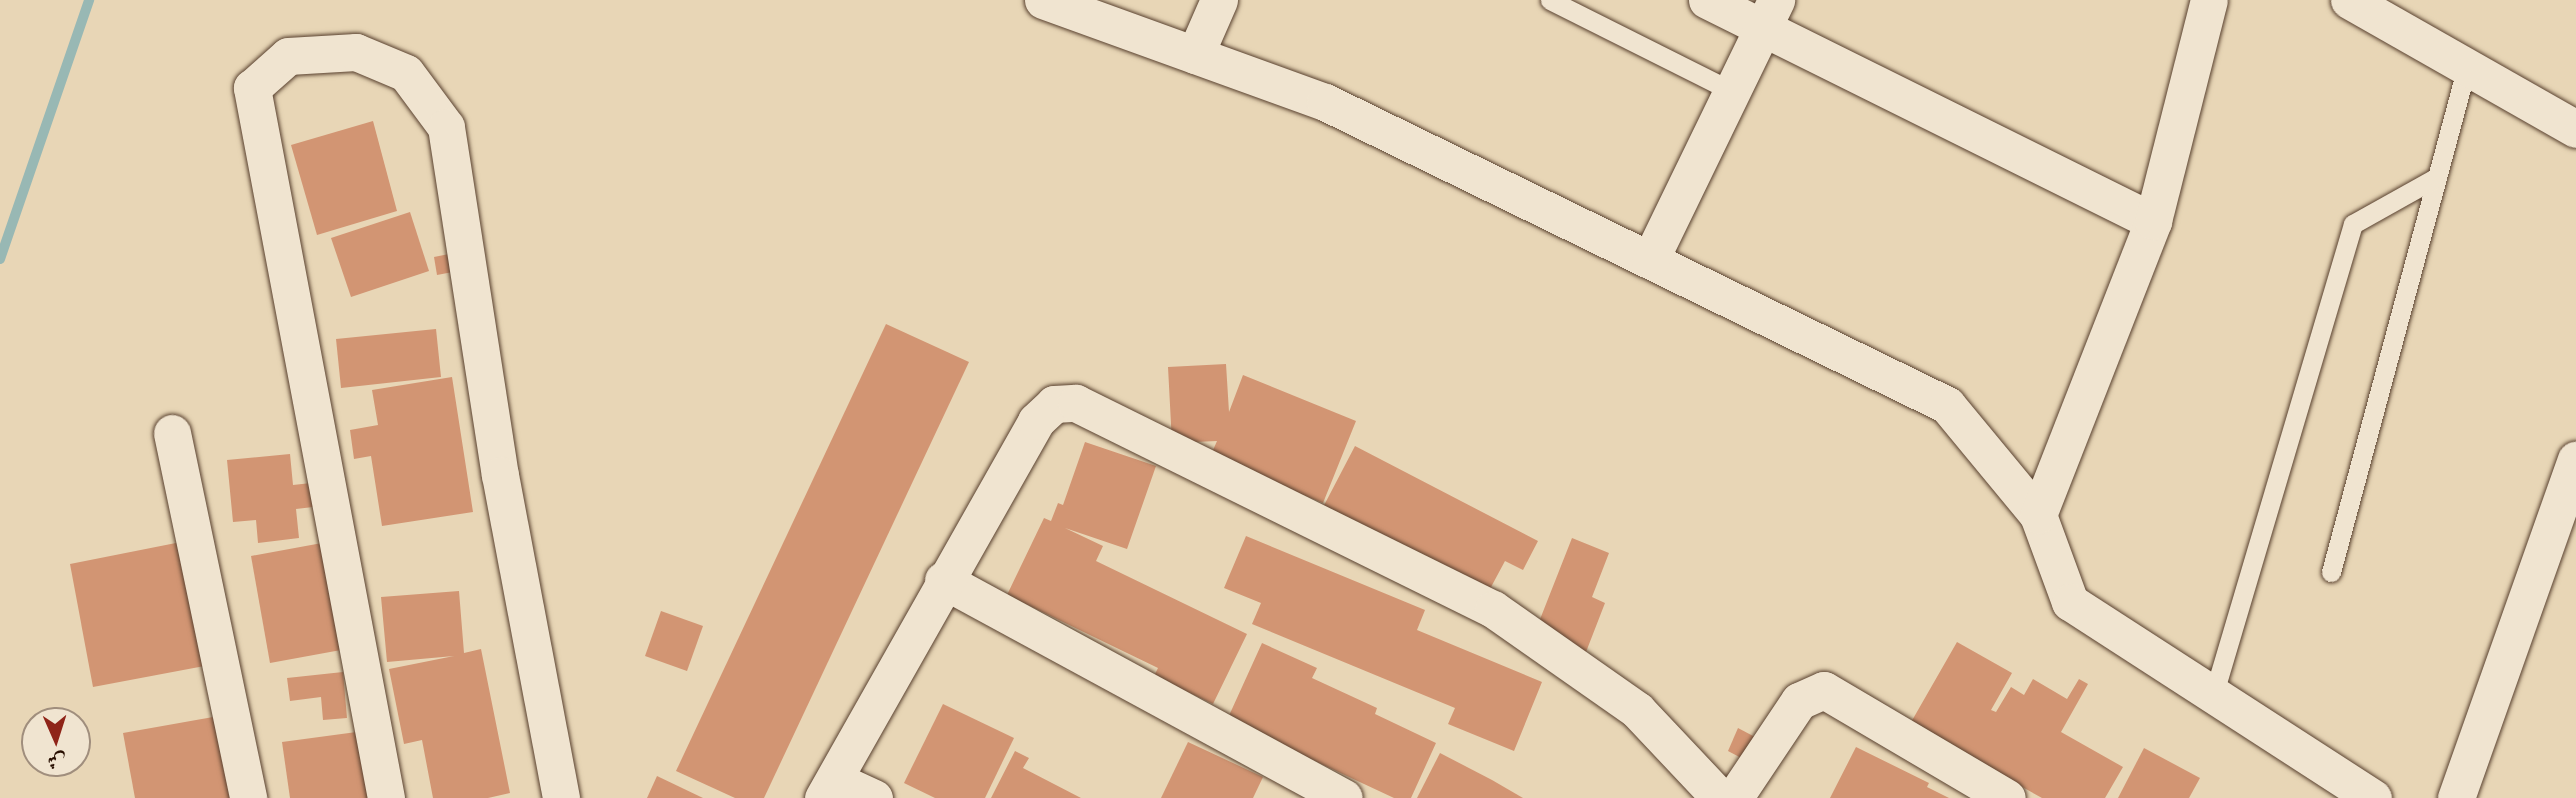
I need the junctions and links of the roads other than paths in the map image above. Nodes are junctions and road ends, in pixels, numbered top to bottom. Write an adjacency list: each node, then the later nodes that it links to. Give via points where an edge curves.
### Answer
1 (1042, 0): 8 (street)
2 (1219, 0): 8 (street)
3 (1550, 0): 10 (lane)
4 (1707, 0): 7 (street)
5 (2209, 0): 13 (street)
6 (2349, 0): 9 (street)
7 (1770, 13): 10 (street); 13 (street)
8 (1195, 55): 14 (street, via 1325,102)
9 (2467, 66): 11 (street); 12 (lane)
10 (1732, 92): 14 (street)
11 (2576, 129)
12 (2437, 177): 18 (lane); 20 (lane, via 2353,224)
13 (2153, 222): 17 (street)
14 (1650, 260): 17 (street, via 1947,405)
15 (172, 433): 22 (street)
16 (2576, 460): 31 (street)
17 (2038, 515): 20 (street, via 2070,602)
18 (2331, 572)
19 (943, 580): 21 (street); 26 (street); 27 (street, via 1036,421 1054,404 1076,403 1493,609 1637,710)
20 (2214, 693): 30 (street)
21 (829, 789): 25 (street)
22 (248, 798)
23 (386, 798): 24 (street, via 252,88 289,56 356,52 406,73 446,127 500,475)
24 (561, 798)
25 (874, 798)
26 (1344, 798)
27 (1720, 798)
28 (1734, 798): 29 (street, via 1799,701 1824,690)
29 (2007, 798)
30 (2373, 798)
31 (2456, 798)

